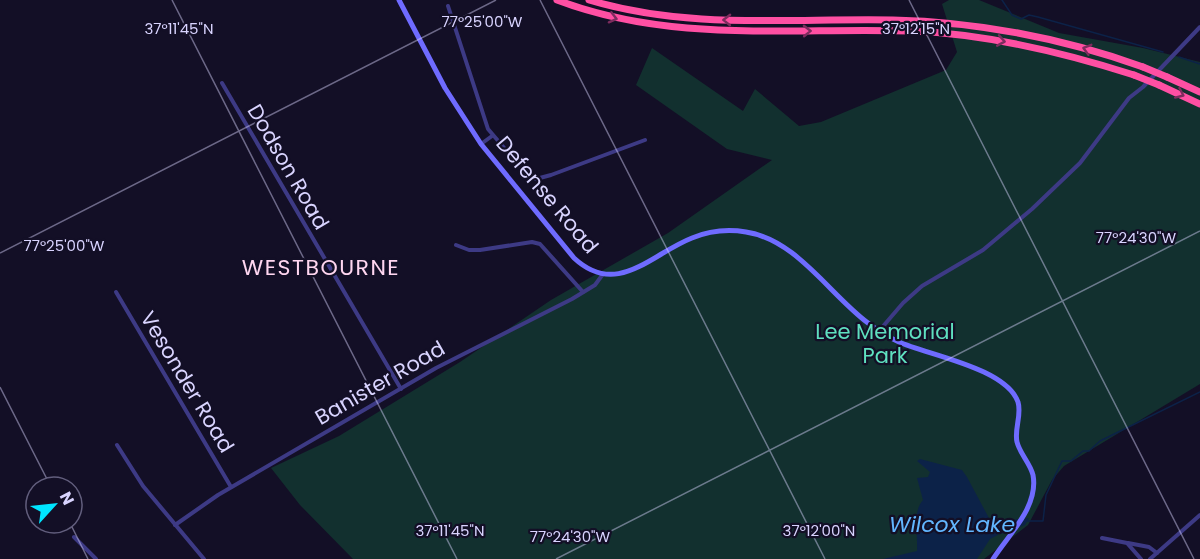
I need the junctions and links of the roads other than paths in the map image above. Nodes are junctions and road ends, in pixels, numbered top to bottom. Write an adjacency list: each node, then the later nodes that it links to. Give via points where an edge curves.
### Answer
1 (399, 0): 11 (street, Defense Road, via 449,95)
2 (557, 0): 8 (highway, one-way to 8, bridge, via 616,19 691,30 888,30 982,38 1065,54 1134,75)
3 (589, 0): 7 (highway, one-way to 3, bridge, via 1143,67 1057,41 964,24 696,20 650,15)
4 (448, 6): 9 (street)
5 (1200, 27): 16 (street, via 1119,109 1080,163 1025,216 983,250 922,286)
6 (222, 83): 17 (street, Dodson Road)
7 (1200, 92)
8 (1200, 104)
9 (492, 136): 10 (street, via 528,176 536,179); 11 (street)
10 (645, 140)
11 (481, 144): 13 (street, Defense Road, via 574,258)
12 (456, 245): 15 (street, via 469,250 540,244)
13 (603, 274): 15 (street, Banister Road); 16 (street, Defense Road, via 627,272 699,235 722,231 755,234 771,240 802,263)
14 (116, 292): 19 (street, Vesonder Road)
15 (583, 292): 17 (street, Banister Road)
16 (879, 331): 28 (street, Defense Road, via 904,344 961,363 1010,389 1018,403 1018,445 1033,477 1032,491 1011,537)
17 (401, 389): 19 (street, Banister Road)
18 (117, 445): 21 (street, via 143,486)
19 (231, 487): 21 (street, Banister Road)
20 (1200, 515): 25 (street)
21 (175, 525): 27 (street)
22 (74, 537): 26 (street)
23 (1102, 538): 24 (street)
24 (1127, 543): 25 (street); 29 (street)
25 (1157, 552): 30 (street)
26 (96, 559)
27 (204, 559)
28 (993, 559)
29 (1140, 559)
30 (1150, 559)

